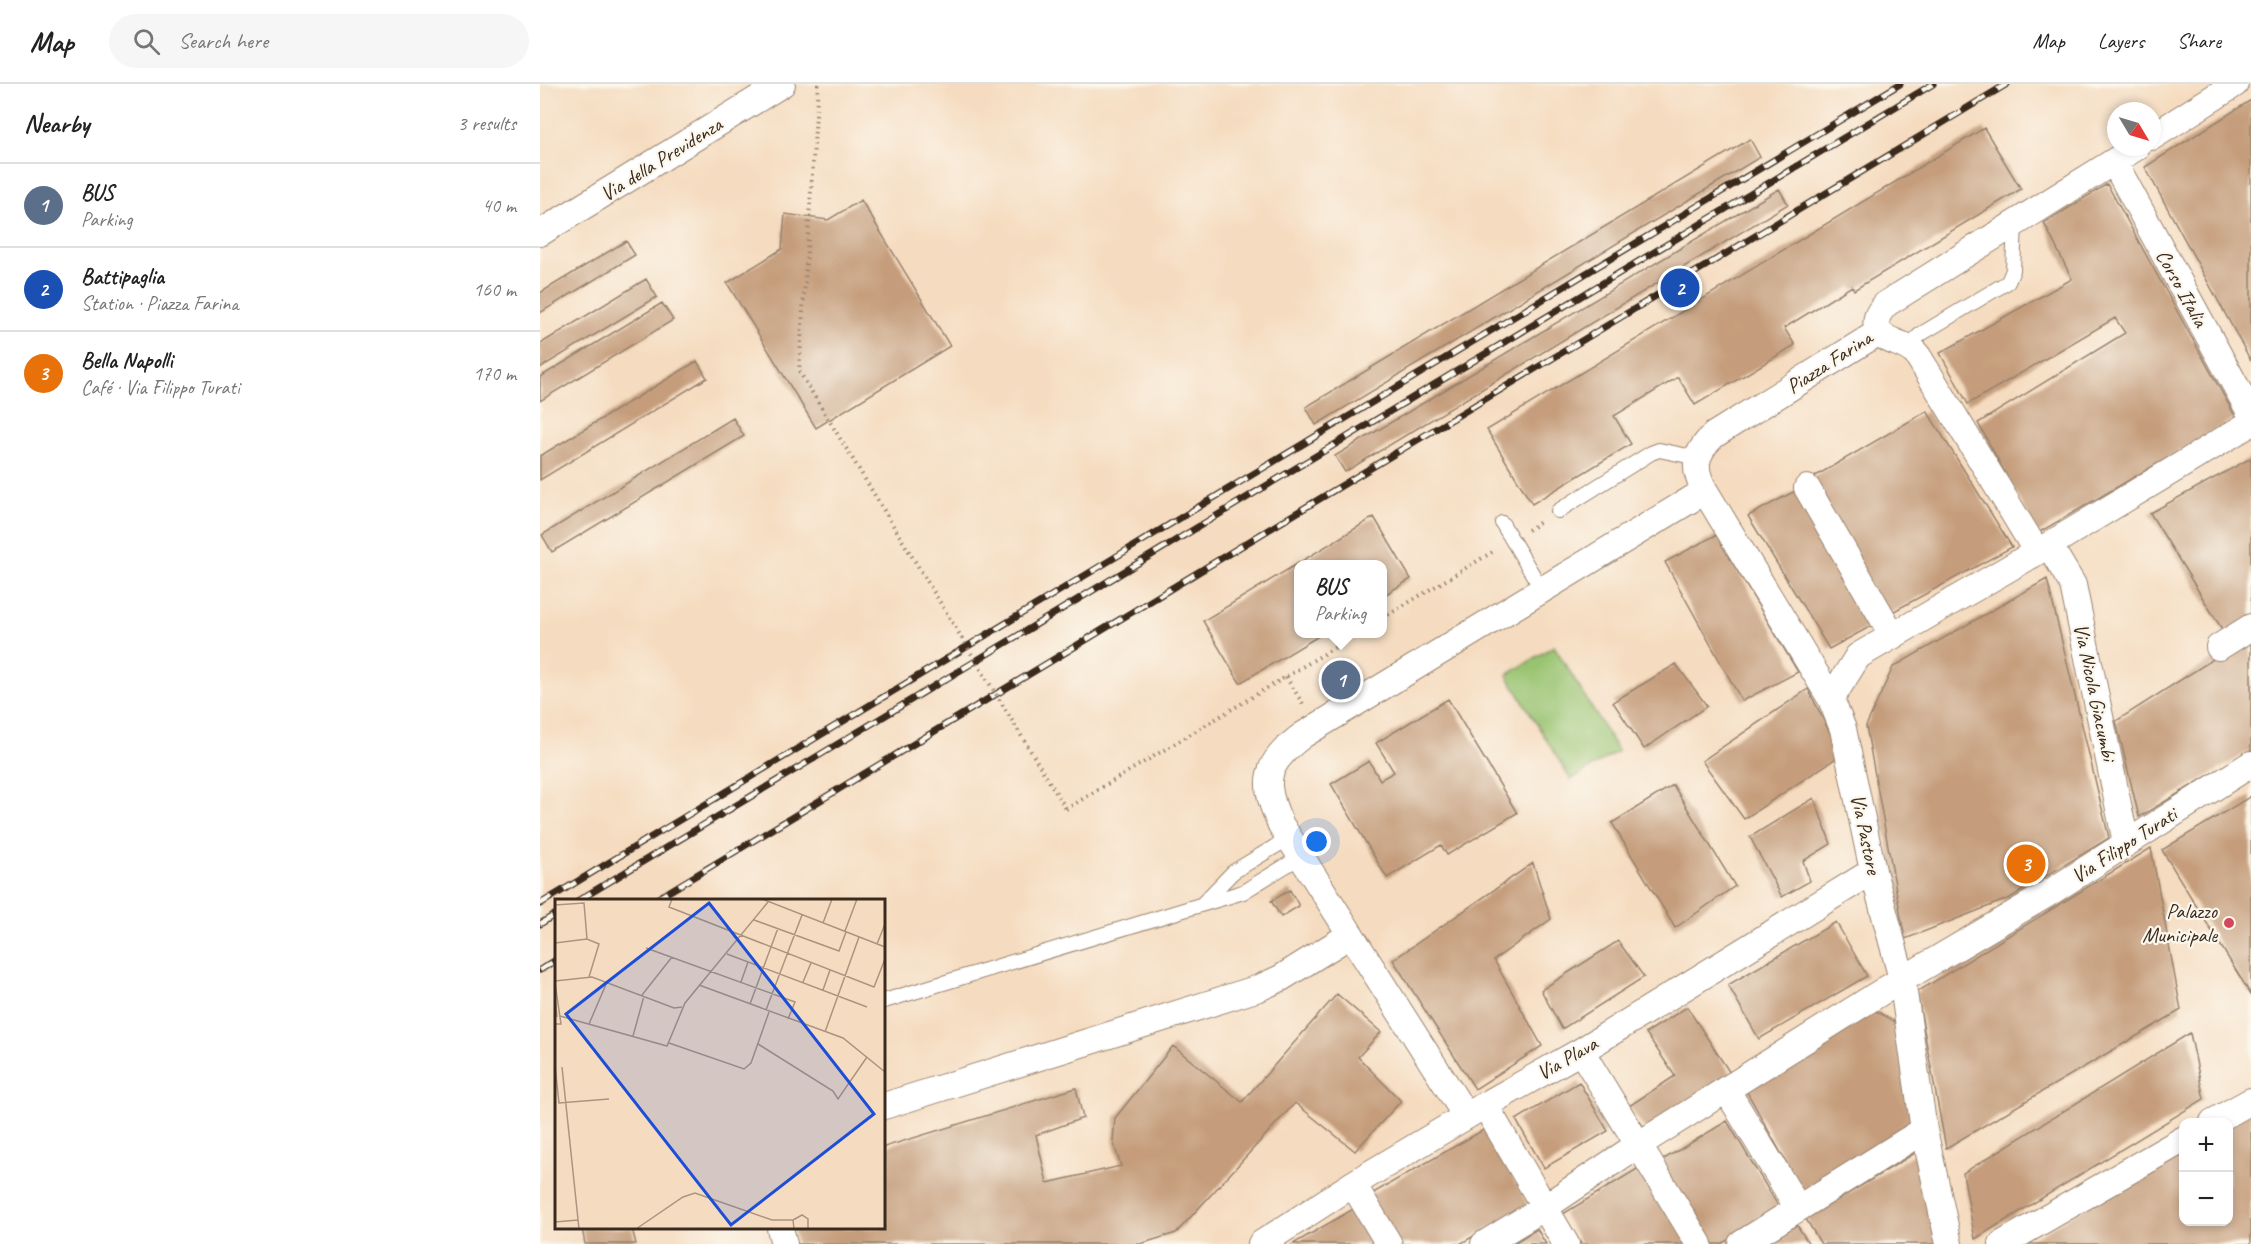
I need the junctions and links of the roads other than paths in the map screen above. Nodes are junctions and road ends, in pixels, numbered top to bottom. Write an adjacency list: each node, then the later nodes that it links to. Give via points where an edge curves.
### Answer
1 (782, 84): 7 (street, Via della Previdenza)
2 (2235, 84): 3 (street)
3 (2161, 131)
4 (2123, 156): 5 (street)
5 (2114, 162): 6 (street, Piazza Farina); 10 (street, Corso Italia)
6 (2015, 222): 8 (street, Piazza Farina, via 1886,304 1875,322); 9 (lane, via 2013,270 2008,282 1921,334)
7 (540, 233)
8 (1879, 332): 9 (street, via 1888,340); 12 (street, Piazza Farina, via 1714,435)
9 (1908, 346): 17 (street, Via Nicola Giacumbi)
10 (2251, 414)
11 (2251, 423): 17 (street)
12 (1698, 458): 14 (street, Via Pastore, via 1696,472); 15 (lane, via 1659,450)
13 (1807, 488): 20 (street)
14 (1705, 491): 18 (street); 22 (street, Via Pastore)
15 (1558, 511)
16 (1502, 523): 18 (lane)
17 (2043, 549): 20 (street); 24 (street, Via Nicola Giacumbi, via 2073,585)
18 (1542, 590): 25 (street, via 1285,748 1273,766 1269,785 1274,810)
19 (2251, 627): 21 (street)
20 (1893, 636): 22 (street, via 1858,656)
21 (2219, 647)
22 (1831, 699): 26 (street, Via Pastore, via 1843,729)
23 (2251, 764): 24 (street, Via Filippo Turati)
24 (2126, 843): 29 (street, Via Filippo Turati)
25 (1295, 847): 27 (lane, via 1233,872); 27 (lane, via 1243,892); 28 (street)
26 (1873, 871): 29 (street, Via Pastore); 31 (street, Via Plava)
27 (1203, 903): 30 (lane)
28 (1350, 935): 34 (street, via 1259,988); 35 (street)
29 (1902, 979): 32 (street, Via Filippo Turati); 37 (street, Via Pastore)
30 (885, 1001)
31 (1581, 1051): 35 (street, Via Plava); 39 (street)
32 (1726, 1089): 39 (street, Via Filippo Turati); 42 (street)
33 (2251, 1101): 36 (street)
34 (885, 1107)
35 (1476, 1110): 40 (street, Via Plava); 41 (street)
36 (2220, 1118)
37 (1924, 1130): 42 (street); 51 (street, Via Pastore)
38 (2179, 1142): 52 (street)
39 (1638, 1145): 41 (street, Via Filippo Turati); 49 (street)
40 (1353, 1184): 45 (street, Via Plava); 46 (street)
41 (1545, 1207): 47 (street, Via Filippo Turati); 48 (street)
42 (1798, 1208): 50 (street)
43 (780, 1229): 44 (street)
44 (784, 1244)
45 (1261, 1244)
46 (1389, 1244)
47 (1484, 1244)
48 (1566, 1244)
49 (1699, 1244)
50 (1741, 1244)
51 (1949, 1244)
52 (2002, 1244)

